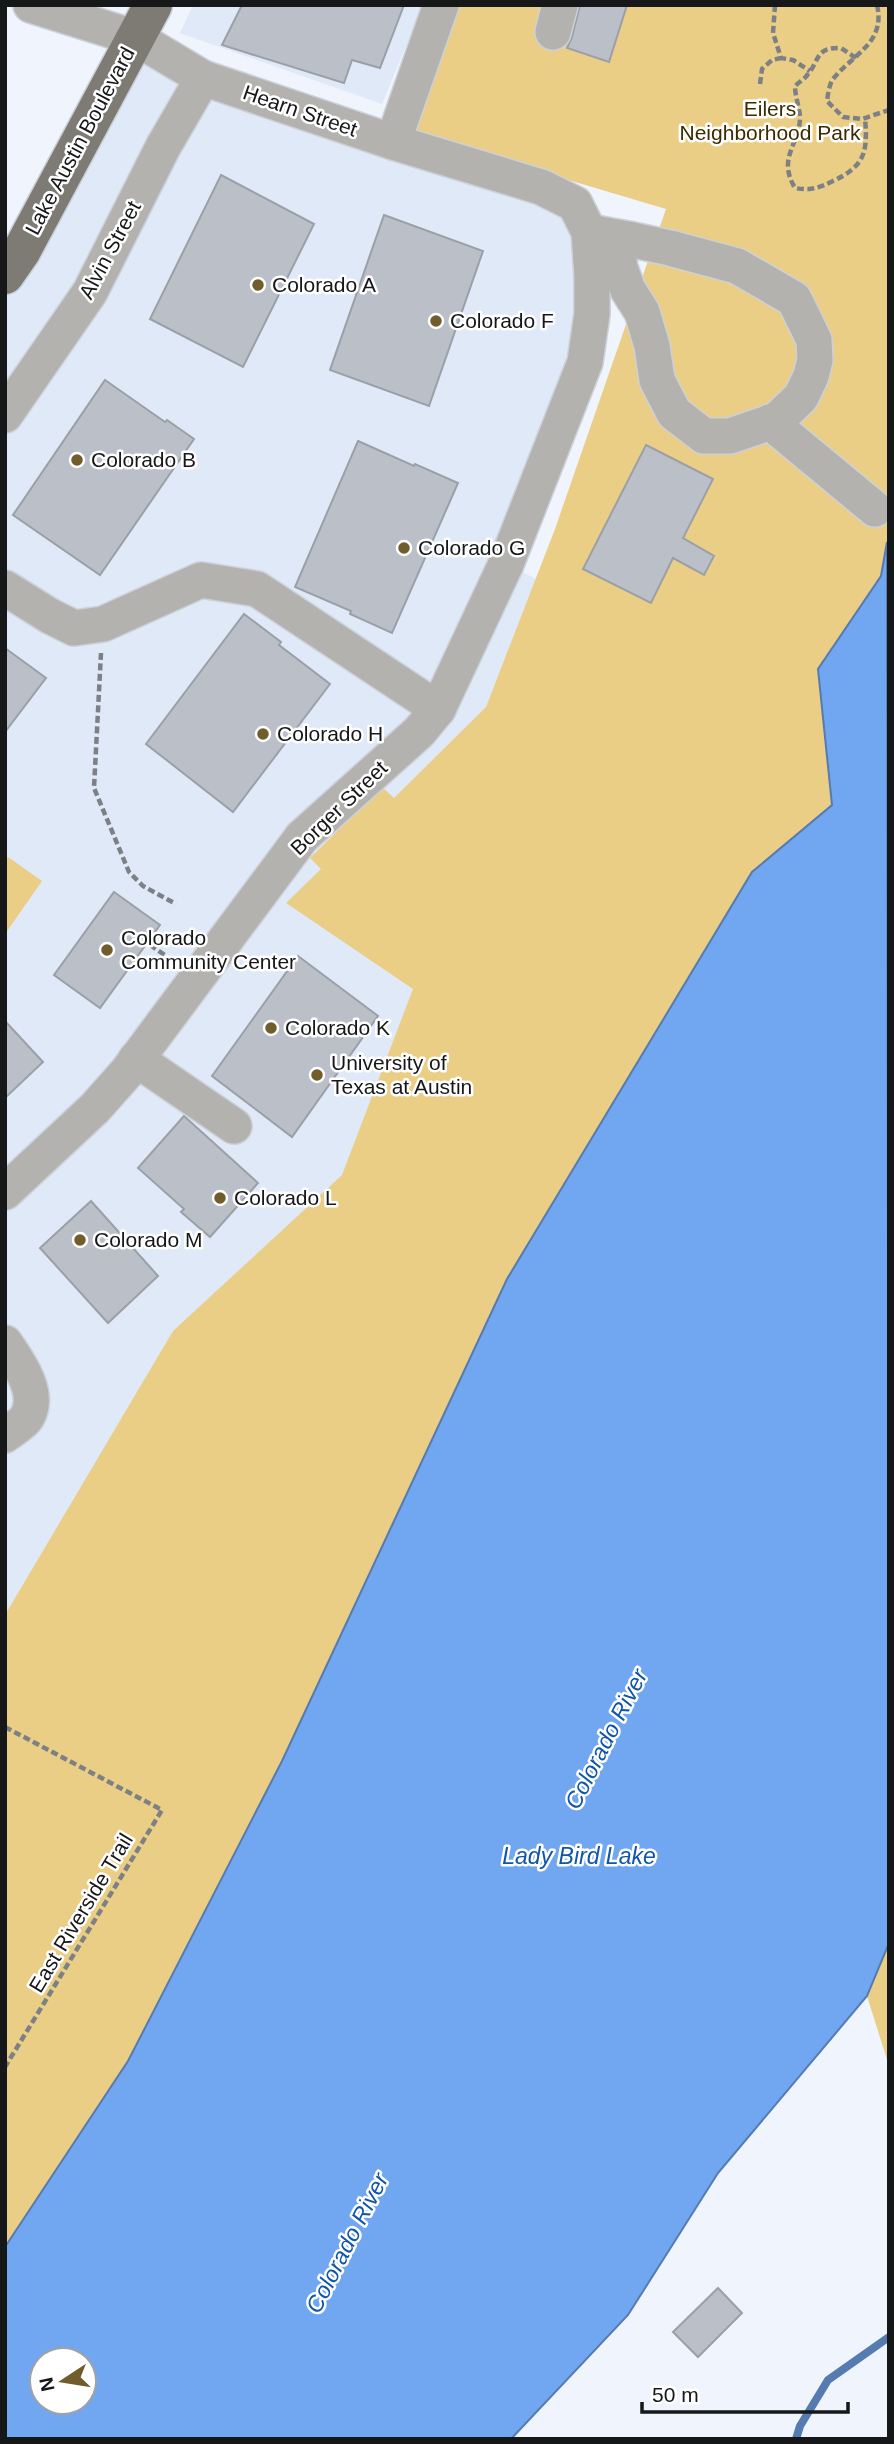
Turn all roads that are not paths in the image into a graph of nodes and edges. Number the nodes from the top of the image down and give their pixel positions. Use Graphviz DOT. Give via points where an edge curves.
graph roads {
  1 [pos="31,5"];
  2 [pos="441,5"];
  3 [pos="144,22"];
  4 [pos="203,78"];
  5 [pos="393,142"];
  6 [pos="593,224"];
  7 [pos="5,275"];
  8 [pos="5,415"];
  9 [pos="770,422"];
  10 [pos="875,509"];
  11 [pos="5,588"];
  12 [pos="438,709"];
  13 [pos="136,1059"];
  14 [pos="234,1126"];
  15 [pos="5,1192"];
  16 [pos="5,1343"];
  17 [pos="5,1435"];
  1 -- 3 [label="street, Hearn Street"];
  2 -- 5 [label="street"];
  3 -- 4 [label="street, Hearn Street"];
  3 -- 7 [label="main road, Lake Austin Boulevard"];
  4 -- 5 [label="street, Hearn Street"];
  4 -- 8 [label="street, Alvin Street" via="90,292"];
  5 -- 6 [label="street, Hearn Street" via="541,187"];
  6 -- 9 [label="street, Hearn Street" via="642,312 657,380 674,413 704,436 730,436"];
  6 -- 9 [label="street, Hearn Street" via="737,266 794,299 814,340 816,360 801,397"];
  6 -- 12 [label="street, Borger Street" via="592,314 585,362 506,564"];
  9 -- 10 [label="street"];
  11 -- 12 [label="street" via="74,628 103,624 201,580 257,589"];
  12 -- 13 [label="street, Borger Street" via="419,732 302,837"];
  13 -- 14 [label="street"];
  13 -- 15 [label="street, Borger Street" via="95,1108"];
  16 -- 17 [label="street" via="32,1395 27,1417"];
}
